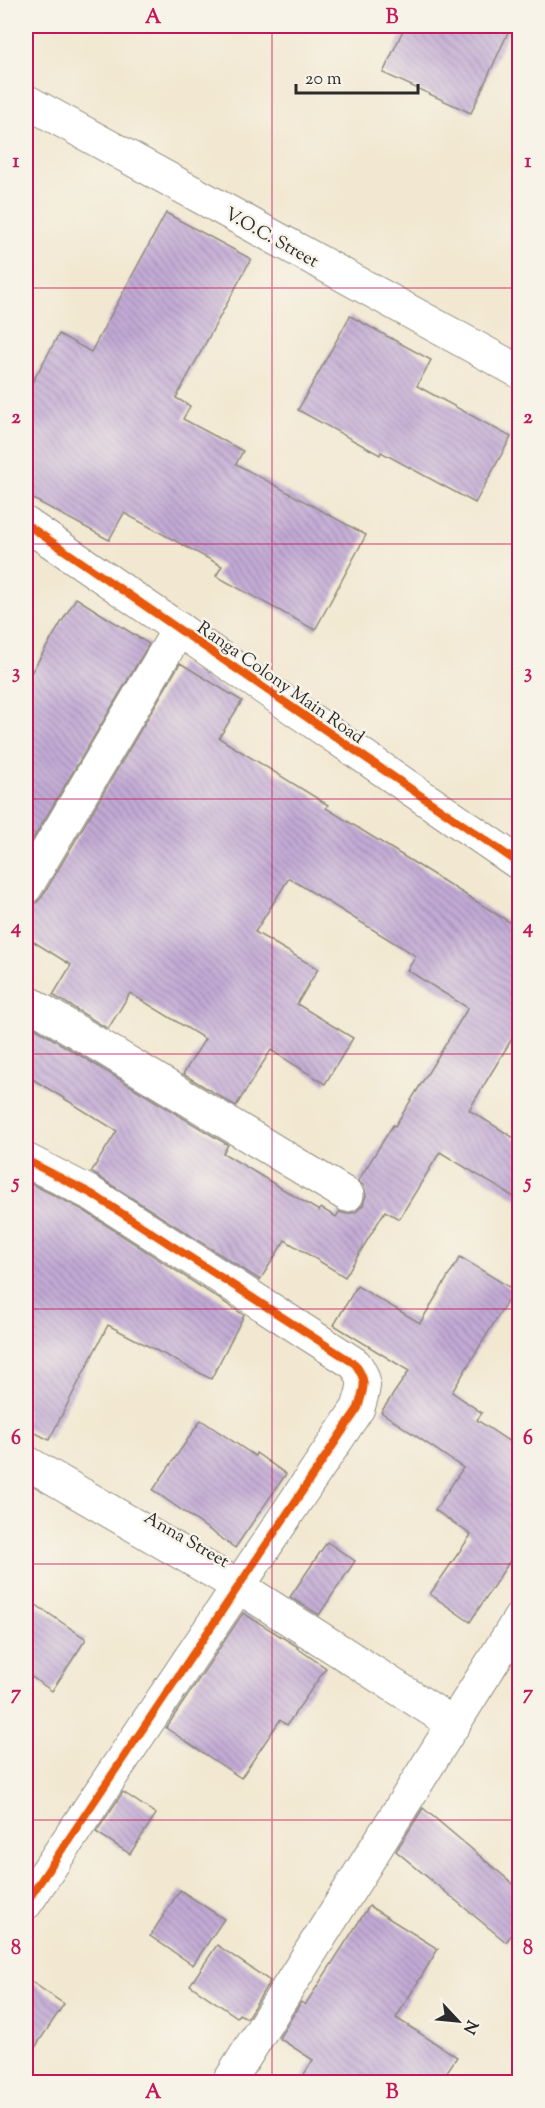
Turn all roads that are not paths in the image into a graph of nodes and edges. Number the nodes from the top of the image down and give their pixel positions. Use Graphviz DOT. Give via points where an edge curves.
graph roads {
  1 [pos="26,101"];
  2 [pos="519,372"];
  3 [pos="26,524"];
  4 [pos="178,629"];
  5 [pos="519,864"];
  6 [pos="26,887"];
  7 [pos="26,1001"];
  8 [pos="26,1160"];
  9 [pos="347,1195"];
  10 [pos="26,1462"];
  11 [pos="238,1586"];
  12 [pos="519,1618"];
  13 [pos="454,1724"];
  14 [pos="26,1903"];
  15 [pos="229,2082"];
  1 -- 2 [label="street, V.O.C. Street"];
  3 -- 4 [label="street, Ranga Colony Main Road"];
  4 -- 5 [label="street, Ranga Colony Main Road"];
  4 -- 6 [label="street"];
  7 -- 9 [label="street"];
  8 -- 11 [label="street" via="92,1194 355,1364 364,1376 358,1408"];
  10 -- 11 [label="street, Anna Street"];
  11 -- 13 [label="street, Anna Street"];
  11 -- 14 [label="street"];
  12 -- 13 [label="street"];
  13 -- 15 [label="street"];
}
